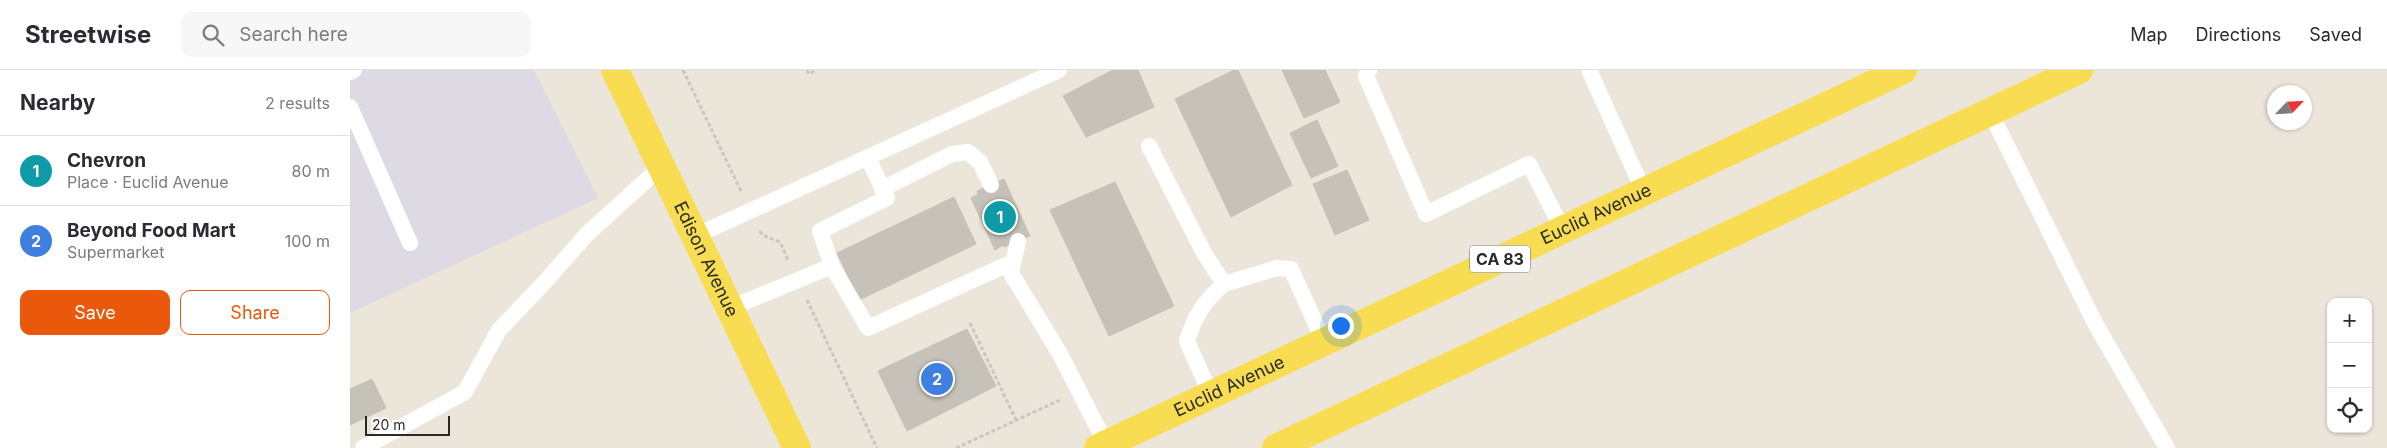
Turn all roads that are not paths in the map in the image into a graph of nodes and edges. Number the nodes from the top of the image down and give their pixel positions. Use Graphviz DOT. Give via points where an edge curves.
graph roads {
  1 [pos="354,70"];
  2 [pos="615,70"];
  3 [pos="1059,70"];
  4 [pos="1369,70"];
  5 [pos="1902,70"];
  6 [pos="2080,70"];
  7 [pos="350,72"];
  8 [pos="1590,72"];
  9 [pos="350,107"];
  10 [pos="1990,112"];
  11 [pos="1149,146"];
  12 [pos="868,158"];
  13 [pos="662,166"];
  14 [pos="991,185"];
  15 [pos="882,188"];
  16 [pos="1644,192"];
  17 [pos="1562,230"];
  18 [pos="696,236"];
  19 [pos="1018,241"];
  20 [pos="410,243"];
  21 [pos="832,266"];
  22 [pos="1011,273"];
  23 [pos="1224,284"];
  24 [pos="730,308"];
  25 [pos="1324,342"];
  26 [pos="1211,395"];
  27 [pos="1102,446"];
  28 [pos="363,448"];
  29 [pos="797,448"];
  30 [pos="1276,448"];
  31 [pos="2167,448"];
  1 -- 7 [label="lane"];
  2 -- 13 [label="main road, Edison Avenue"];
  3 -- 12 [label="lane"];
  4 -- 17 [label="lane" via="1366,76 1426,214 1530,164"];
  5 -- 16 [label="main road, Euclid Avenue / CA 83"];
  6 -- 10 [label="main road"];
  8 -- 16 [label="lane"];
  9 -- 20 [label="lane"];
  10 -- 30 [label="main road"];
  10 -- 31 [label="lane" via="2096,325"];
  11 -- 23 [label="lane" via="1204,253"];
  12 -- 15 [label="lane"];
  12 -- 18 [label="lane"];
  13 -- 18 [label="main road, Edison Avenue"];
  13 -- 28 [label="lane" via="587,234 499,330 466,392"];
  14 -- 15 [label="lane" via="980,162 968,152 952,154"];
  15 -- 21 [label="lane" via="887,198 820,231"];
  16 -- 17 [label="main road, Euclid Avenue / CA 83"];
  17 -- 25 [label="main road, Euclid Avenue / CA 83"];
  18 -- 24 [label="main road, Edison Avenue"];
  19 -- 22 [label="lane"];
  21 -- 22 [label="lane" via="868,328 1006,265"];
  21 -- 24 [label="lane"];
  22 -- 27 [label="lane" via="1060,354"];
  23 -- 25 [label="lane" via="1277,268 1291,269"];
  23 -- 26 [label="lane" via="1212,294 1194,319 1187,341"];
  24 -- 29 [label="main road, Edison Avenue"];
  25 -- 26 [label="main road, Euclid Avenue / CA 83"];
  26 -- 27 [label="main road, Euclid Avenue / CA 83"];
}
